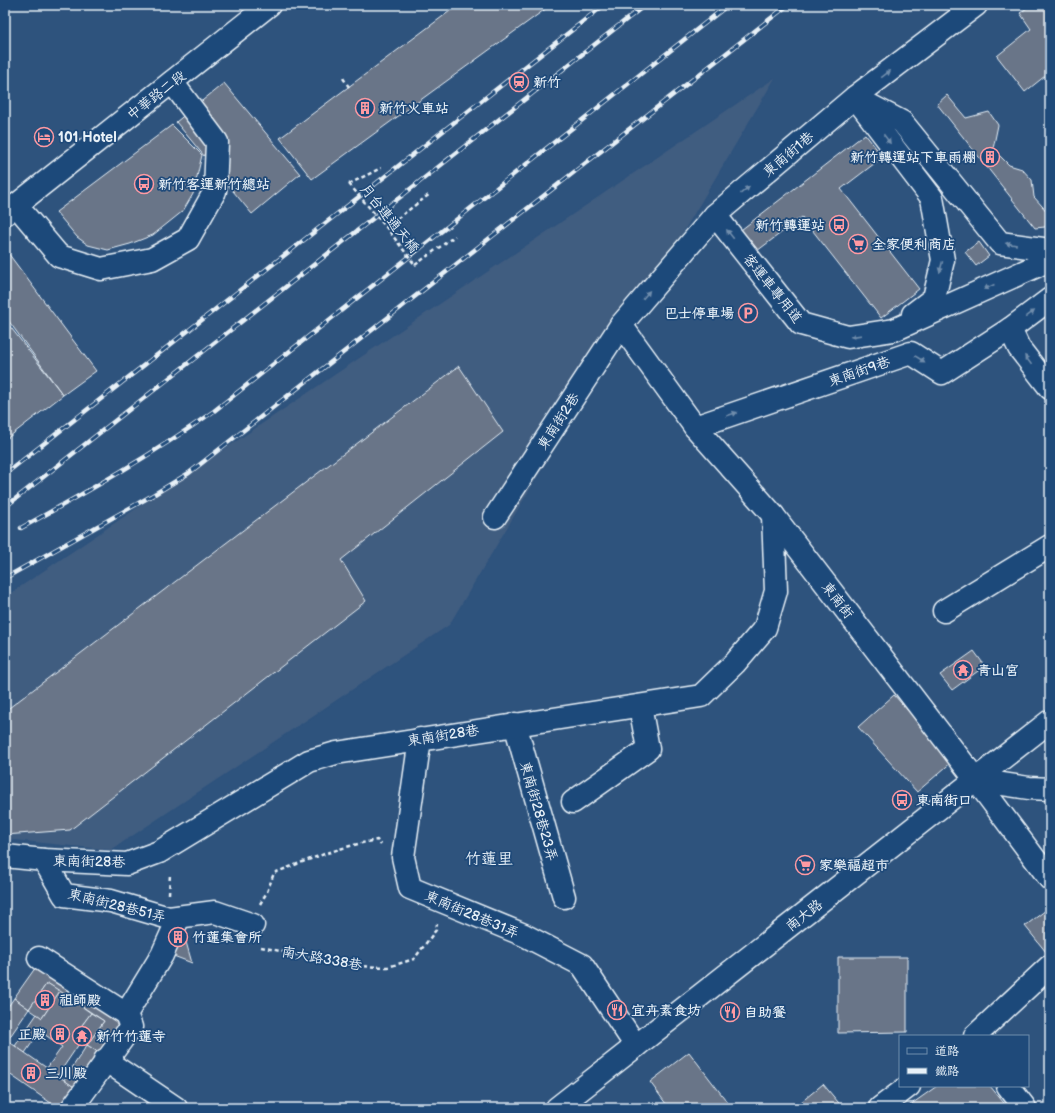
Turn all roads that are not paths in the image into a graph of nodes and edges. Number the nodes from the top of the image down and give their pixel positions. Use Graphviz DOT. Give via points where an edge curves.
graph roads {
  1 [pos="270,5"];
  2 [pos="976,5"];
  3 [pos="172,82"];
  4 [pos="855,97"];
  5 [pos="10,209"];
  6 [pos="715,215"];
  7 [pos="1050,250"];
  8 [pos="1050,260"];
  9 [pos="1050,299"];
  10 [pos="621,325"];
  11 [pos="1010,329"];
  12 [pos="894,330"];
  13 [pos="1050,388"];
  14 [pos="695,427"];
  15 [pos="773,515"];
  16 [pos="495,517"];
  17 [pos="1050,546"];
  18 [pos="944,611"];
  19 [pos="640,706"];
  20 [pos="1050,721"];
  21 [pos="515,724"];
  22 [pos="420,739"];
  23 [pos="976,780"];
  24 [pos="1050,789"];
  25 [pos="572,802"];
  26 [pos="5,856"];
  27 [pos="44,860"];
  28 [pos="1050,879"];
  29 [pos="564,898"];
  30 [pos="174,917"];
  31 [pos="250,924"];
  32 [pos="39,958"];
  33 [pos="1050,966"];
  34 [pos="126,1014"];
  35 [pos="976,1035"];
  36 [pos="636,1046"];
  37 [pos="105,1060"];
  38 [pos="908,1087"];
  39 [pos="1009,1087"];
  40 [pos="72,1108"];
  41 [pos="176,1108"];
  42 [pos="557,1108"];
  43 [pos="880,1108"];
  44 [pos="1024,1108"];
  1 -- 3 [label="street, 中華路二段"];
  4 -- 2 [label="street, 東南街1巷, one-way"];
  3 -- 5 [label="street, 中華路二段"];
  3 -- 5 [label="street" via="217,142 215,191 188,239 152,258 101,269 59,256"];
  6 -- 4 [label="street, 東南街1巷, one-way"];
  7 -- 4 [label="street, one-way" via="1000,243 902,122"];
  4 -- 12 [label="street, one-way" via="932,198 943,260 934,298"];
  10 -- 6 [label="street, 東南街1巷, one-way"];
  12 -- 6 [label="street, 客運車專用道, one-way" via="848,337 801,324"];
  8 -- 12 [label="street, 客運車專用道, one-way"];
  11 -- 9 [label="street, one-way"];
  10 -- 14 [label="street, 東南街"];
  10 -- 16 [label="street, 東南街2巷"];
  13 -- 11 [label="street, one-way" via="1019,348"];
  14 -- 11 [label="street, 東南街9巷, one-way" via="911,354 942,373"];
  14 -- 15 [label="street, 東南街"];
  15 -- 19 [label="street, 東南街28巷" via="776,591 765,628 735,663 700,696"];
  15 -- 23 [label="street, 東南街"];
  17 -- 18 [label="street"];
  19 -- 21 [label="street, 東南街28巷"];
  19 -- 25 [label="street" via="648,749"];
  20 -- 23 [label="street, 南大路"];
  21 -- 22 [label="street, 東南街28巷"];
  21 -- 29 [label="street, 東南街28巷23弄"];
  22 -- 27 [label="street, 東南街28巷" via="336,753 309,761 158,852 127,864"];
  22 -- 36 [label="street, 東南街28巷31弄" via="403,857 410,888 524,935 582,965"];
  23 -- 24 [label="street"];
  23 -- 28 [label="street, 東南街"];
  23 -- 36 [label="street, 南大路"];
  26 -- 27 [label="street, 東南街28巷"];
  27 -- 30 [label="street, 東南街28巷51弄" via="64,895 111,901"];
  30 -- 31 [label="street, 東南街28巷51弄" via="215,912"];
  30 -- 34 [label="street" via="162,955"];
  32 -- 34 [label="street"];
  33 -- 35 [label="street"];
  34 -- 37 [label="street" via="131,1027"];
  36 -- 42 [label="street, 南大路"];
  37 -- 40 [label="street"];
  37 -- 41 [label="street"];
  38 -- 43 [label="street"];
  39 -- 44 [label="street"];
}
